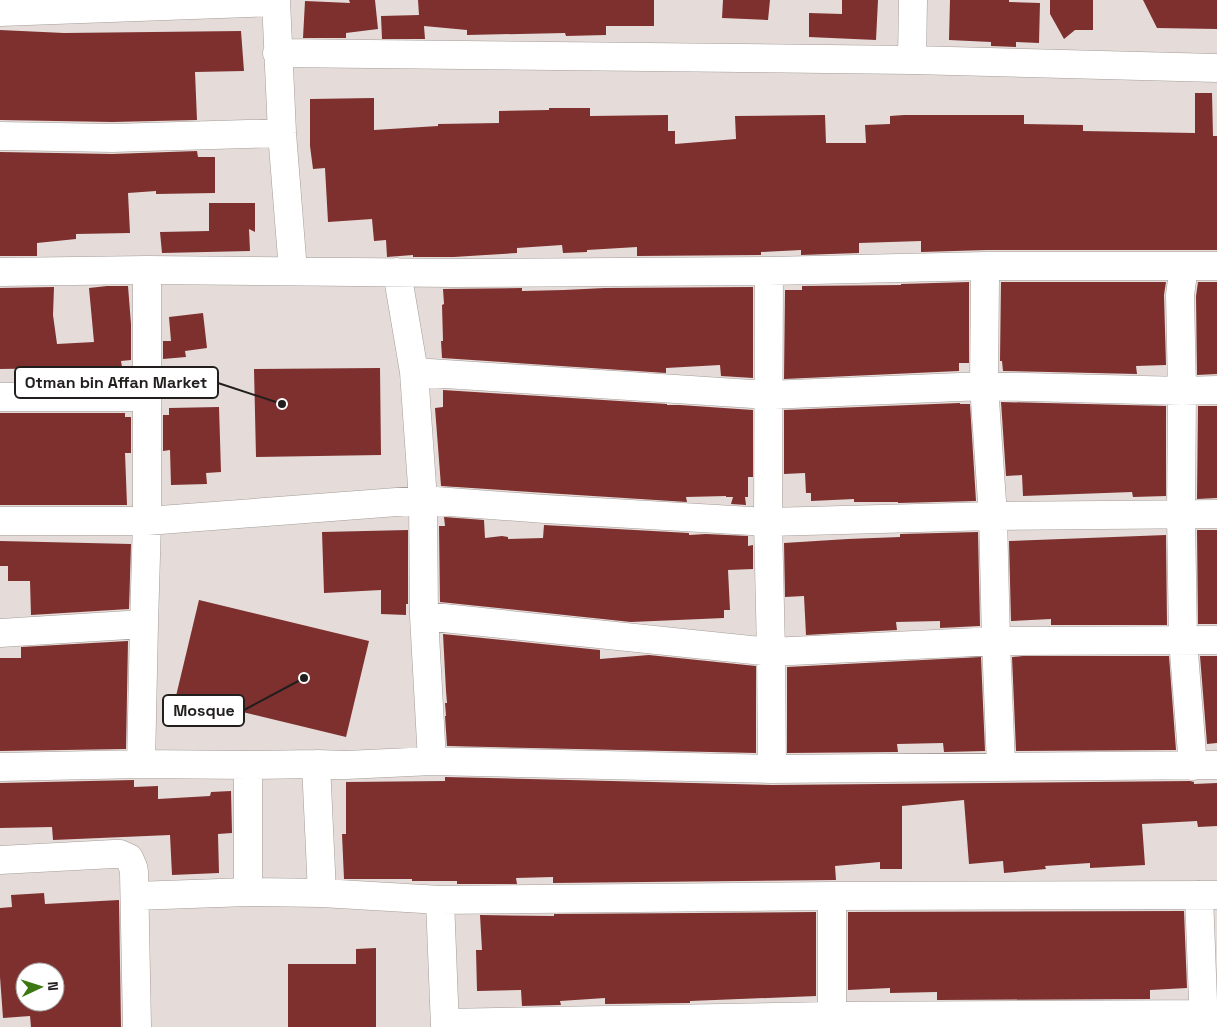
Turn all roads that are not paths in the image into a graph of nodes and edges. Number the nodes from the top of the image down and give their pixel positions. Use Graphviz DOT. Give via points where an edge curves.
graph roads {
  1 [pos="913,0"];
  2 [pos="276,1"];
  3 [pos="0,12"];
  4 [pos="277,53"];
  5 [pos="912,60"];
  6 [pos="1217,68"];
  7 [pos="282,133"];
  8 [pos="0,136"];
  9 [pos="987,266"];
  10 [pos="1184,266"];
  11 [pos="1217,266"];
  12 [pos="147,270"];
  13 [pos="293,271"];
  14 [pos="769,271"];
  15 [pos="0,272"];
  16 [pos="397,272"];
  17 [pos="414,372"];
  18 [pos="984,386"];
  19 [pos="1217,390"];
  20 [pos="1182,391"];
  21 [pos="768,395"];
  22 [pos="0,397"];
  23 [pos="147,397"];
  24 [pos="423,500"];
  25 [pos="1217,514"];
  26 [pos="1181,515"];
  27 [pos="993,516"];
  28 [pos="0,521"];
  29 [pos="147,521"];
  30 [pos="768,522"];
  31 [pos="424,616"];
  32 [pos="144,624"];
  33 [pos="0,634"];
  34 [pos="996,640"];
  35 [pos="1183,640"];
  36 [pos="1217,640"];
  37 [pos="771,652"];
  38 [pos="432,761"];
  39 [pos="141,764"];
  40 [pos="316,764"];
  41 [pos="248,765"];
  42 [pos="1205,765"];
  43 [pos="1001,766"];
  44 [pos="0,767"];
  45 [pos="772,769"];
  46 [pos="0,860"];
  47 [pos="248,892"];
  48 [pos="322,893"];
  49 [pos="1208,895"];
  50 [pos="136,896"];
  51 [pos="832,896"];
  52 [pos="440,900"];
  53 [pos="1208,1018"];
  54 [pos="832,1022"];
  55 [pos="445,1025"];
  56 [pos="138,1027"];
  1 -- 5 [label="street"];
  2 -- 3 [label="street"];
  2 -- 4 [label="street"];
  4 -- 5 [label="street"];
  4 -- 7 [label="street"];
  5 -- 6 [label="street"];
  7 -- 8 [label="street" via="112,138"];
  7 -- 13 [label="street"];
  9 -- 10 [label="street"];
  9 -- 14 [label="street"];
  9 -- 18 [label="street"];
  10 -- 11 [label="street"];
  10 -- 20 [label="street" via="1180,295"];
  12 -- 13 [label="street"];
  12 -- 15 [label="street"];
  12 -- 23 [label="street"];
  13 -- 16 [label="street"];
  14 -- 16 [label="street"];
  14 -- 21 [label="street"];
  16 -- 17 [label="street"];
  17 -- 21 [label="street"];
  17 -- 24 [label="street"];
  18 -- 20 [label="street"];
  18 -- 21 [label="street"];
  18 -- 27 [label="street"];
  19 -- 20 [label="street"];
  20 -- 26 [label="street"];
  21 -- 30 [label="street"];
  22 -- 23 [label="street"];
  23 -- 29 [label="street"];
  24 -- 29 [label="street"];
  24 -- 30 [label="street"];
  24 -- 31 [label="street"];
  25 -- 26 [label="street"];
  26 -- 27 [label="street"];
  26 -- 35 [label="street"];
  27 -- 30 [label="street"];
  27 -- 34 [label="street"];
  28 -- 29 [label="street"];
  29 -- 32 [label="street"];
  30 -- 37 [label="street"];
  31 -- 37 [label="street"];
  31 -- 38 [label="street"];
  32 -- 33 [label="street"];
  32 -- 39 [label="street"];
  34 -- 35 [label="street"];
  34 -- 37 [label="street"];
  34 -- 43 [label="street"];
  35 -- 36 [label="street"];
  35 -- 42 [label="street"];
  37 -- 45 [label="street"];
  38 -- 40 [label="street"];
  38 -- 45 [label="street"];
  39 -- 41 [label="street"];
  39 -- 44 [label="street"];
  40 -- 41 [label="street"];
  40 -- 48 [label="street"];
  41 -- 47 [label="street"];
  42 -- 43 [label="street"];
  43 -- 45 [label="street"];
  46 -- 50 [label="street" via="120,854 128,858 134,867"];
  47 -- 48 [label="street"];
  47 -- 50 [label="street"];
  48 -- 52 [label="street"];
  49 -- 51 [label="street"];
  49 -- 53 [label="street"];
  50 -- 56 [label="street"];
  51 -- 52 [label="street"];
  51 -- 54 [label="street"];
  52 -- 55 [label="street"];
  53 -- 54 [label="street"];
  54 -- 55 [label="street"];
}
